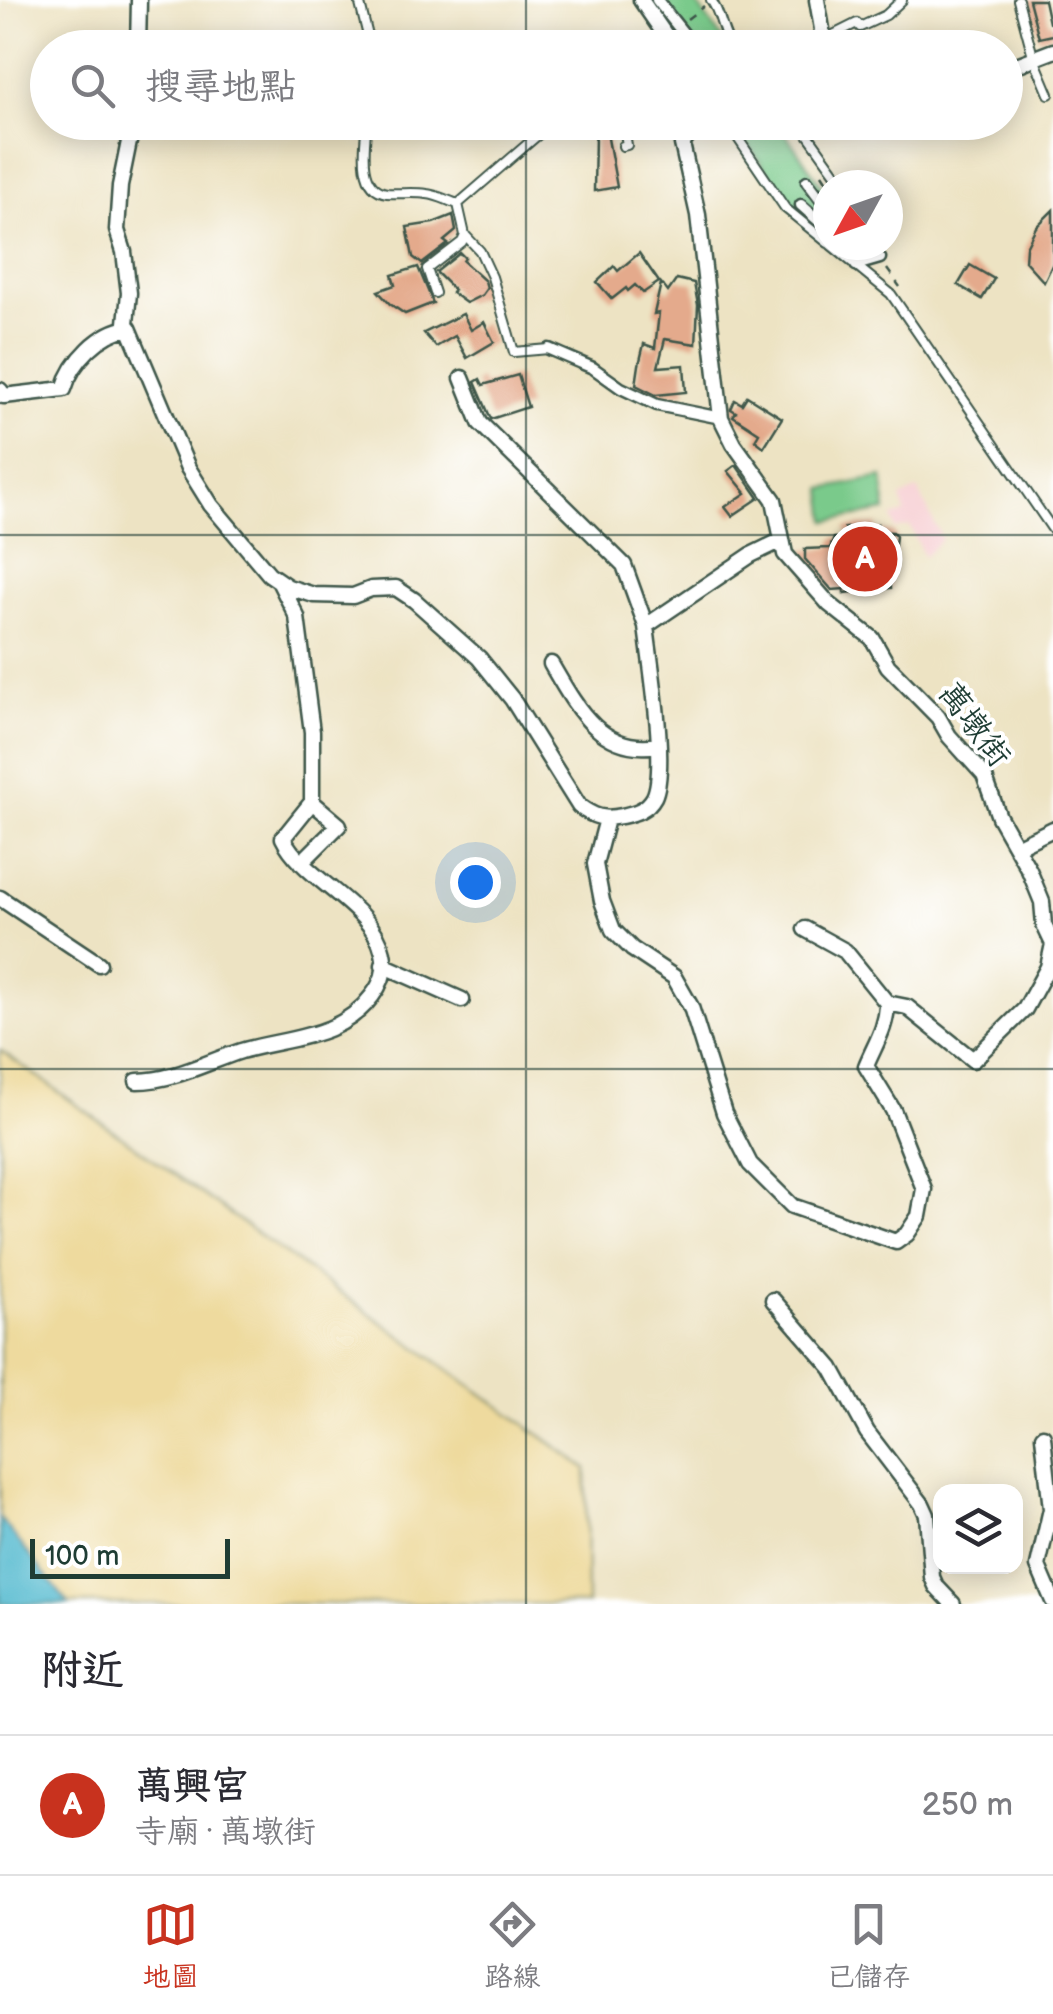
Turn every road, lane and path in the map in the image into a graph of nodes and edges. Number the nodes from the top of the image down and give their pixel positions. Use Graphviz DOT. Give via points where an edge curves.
graph roads {
  1 [pos="139,0"];
  2 [pos="358,0"];
  3 [pos="641,0"];
  4 [pos="657,0"];
  5 [pos="817,0"];
  6 [pos="902,0"];
  7 [pos="1018,0"];
  8 [pos="708,3"];
  9 [pos="678,26"];
  10 [pos="138,30"];
  11 [pos="366,30"];
  12 [pos="662,30"];
  13 [pos="681,30"];
  14 [pos="721,30"];
  15 [pos="822,30"];
  16 [pos="839,30"];
  17 [pos="1053,51"];
  18 [pos="1033,56"];
  19 [pos="1023,61"];
  20 [pos="1049,94"];
  21 [pos="129,140"];
  22 [pos="365,140"];
  23 [pos="533,140"];
  24 [pos="627,140"];
  25 [pos="681,140"];
  26 [pos="685,140"];
  27 [pos="739,140"];
  28 [pos="812,140"];
  29 [pos="682,144"];
  30 [pos="623,146"];
  31 [pos="833,170"];
  32 [pos="807,181"];
  33 [pos="813,189"];
  34 [pos="458,204"];
  35 [pos="801,205"];
  36 [pos="813,216"];
  37 [pos="813,231"];
  38 [pos="465,235"];
  39 [pos="850,260"];
  40 [pos="873,260"];
  41 [pos="856,265"];
  42 [pos="434,294"];
  43 [pos="126,323"];
  44 [pos="549,349"];
  45 [pos="462,378"];
  46 [pos="0,390"];
  47 [pos="721,418"];
  48 [pos="1053,530"];
  49 [pos="782,540"];
  50 [pos="278,580"];
  51 [pos="646,626"];
  52 [pos="551,664"];
  53 [pos="658,745"];
  54 [pos="312,802"];
  55 [pos="607,819"];
  56 [pos="1053,828"];
  57 [pos="1016,848"];
  58 [pos="301,864"];
  59 [pos="0,898"];
  60 [pos="805,929"];
  61 [pos="99,964"];
  62 [pos="383,966"];
  63 [pos="462,1000"];
  64 [pos="886,1002"];
  65 [pos="137,1081"];
  66 [pos="773,1300"];
  67 [pos="1043,1436"];
  68 [pos="1053,1602"];
  69 [pos="953,1604"];
  1 -- 10 [label="street"];
  2 -- 11 [label="lane"];
  3 -- 12 [label="street"];
  4 -- 9 [label="street"];
  5 -- 15 [label="street"];
  6 -- 16 [label="lane" via="886,15"];
  7 -- 18 [label="lane"];
  8 -- 9 [label="path"];
  8 -- 14 [label="lane" via="719,12"];
  9 -- 13 [label="street"];
  17 -- 18 [label="street"];
  18 -- 19 [label="street"];
  18 -- 20 [label="lane"];
  21 -- 43 [label="street" via="117,230 129,293"];
  22 -- 34 [label="lane" via="364,157 376,189 432,194"];
  23 -- 34 [label="lane"];
  24 -- 30 [label="lane"];
  25 -- 29 [label="lane"];
  26 -- 29 [label="street"];
  27 -- 37 [label="lane" via="785,208"];
  28 -- 31 [label="lane"];
  29 -- 47 [label="street, 萬墩街" via="698,215"];
  32 -- 33 [label="street"];
  34 -- 38 [label="lane"];
  35 -- 36 [label="street"];
  38 -- 42 [label="lane" via="427,269"];
  38 -- 44 [label="lane" via="492,278 514,352"];
  39 -- 41 [label="lane"];
  40 -- 41 [label="street"];
  41 -- 48 [label="lane" via="891,294"];
  44 -- 47 [label="street" via="657,405"];
  45 -- 51 [label="street" via="480,423 624,565"];
  46 -- 50 [label="street" via="4,396 64,388 96,341 129,328 188,468 241,543"];
  47 -- 49 [label="street, 萬墩街" via="774,500"];
  49 -- 51 [label="street"];
  49 -- 57 [label="street, 萬墩街" via="785,554 829,604 872,638 888,666 984,775"];
  50 -- 54 [label="street" via="297,617 312,732"];
  50 -- 55 [label="street" via="314,596 396,588 414,600 479,658 579,806"];
  51 -- 53 [label="street"];
  52 -- 53 [label="street" via="586,722 620,743"];
  53 -- 55 [label="street" via="654,796 642,811"];
  54 -- 58 [label="street" via="283,838"];
  54 -- 58 [label="street" via="339,825"];
  55 -- 64 [label="street" via="596,864 613,930 674,977 750,1164 792,1206 896,1242 919,1216 924,1189 893,1110 866,1066 882,1034"];
  56 -- 57 [label="street"];
  57 -- 64 [label="street, 萬墩街" via="1053,944 1025,1009 973,1060 907,1007"];
  58 -- 62 [label="street" via="366,923 383,951"];
  59 -- 61 [label="street"];
  60 -- 64 [label="street" via="845,951"];
  62 -- 63 [label="street"];
  62 -- 65 [label="street" via="383,981 367,1002 328,1032"];
  66 -- 69 [label="street" via="832,1368 867,1432 922,1504 932,1577"];
  67 -- 68 [label="street" via="1052,1509 1038,1566"];
}
